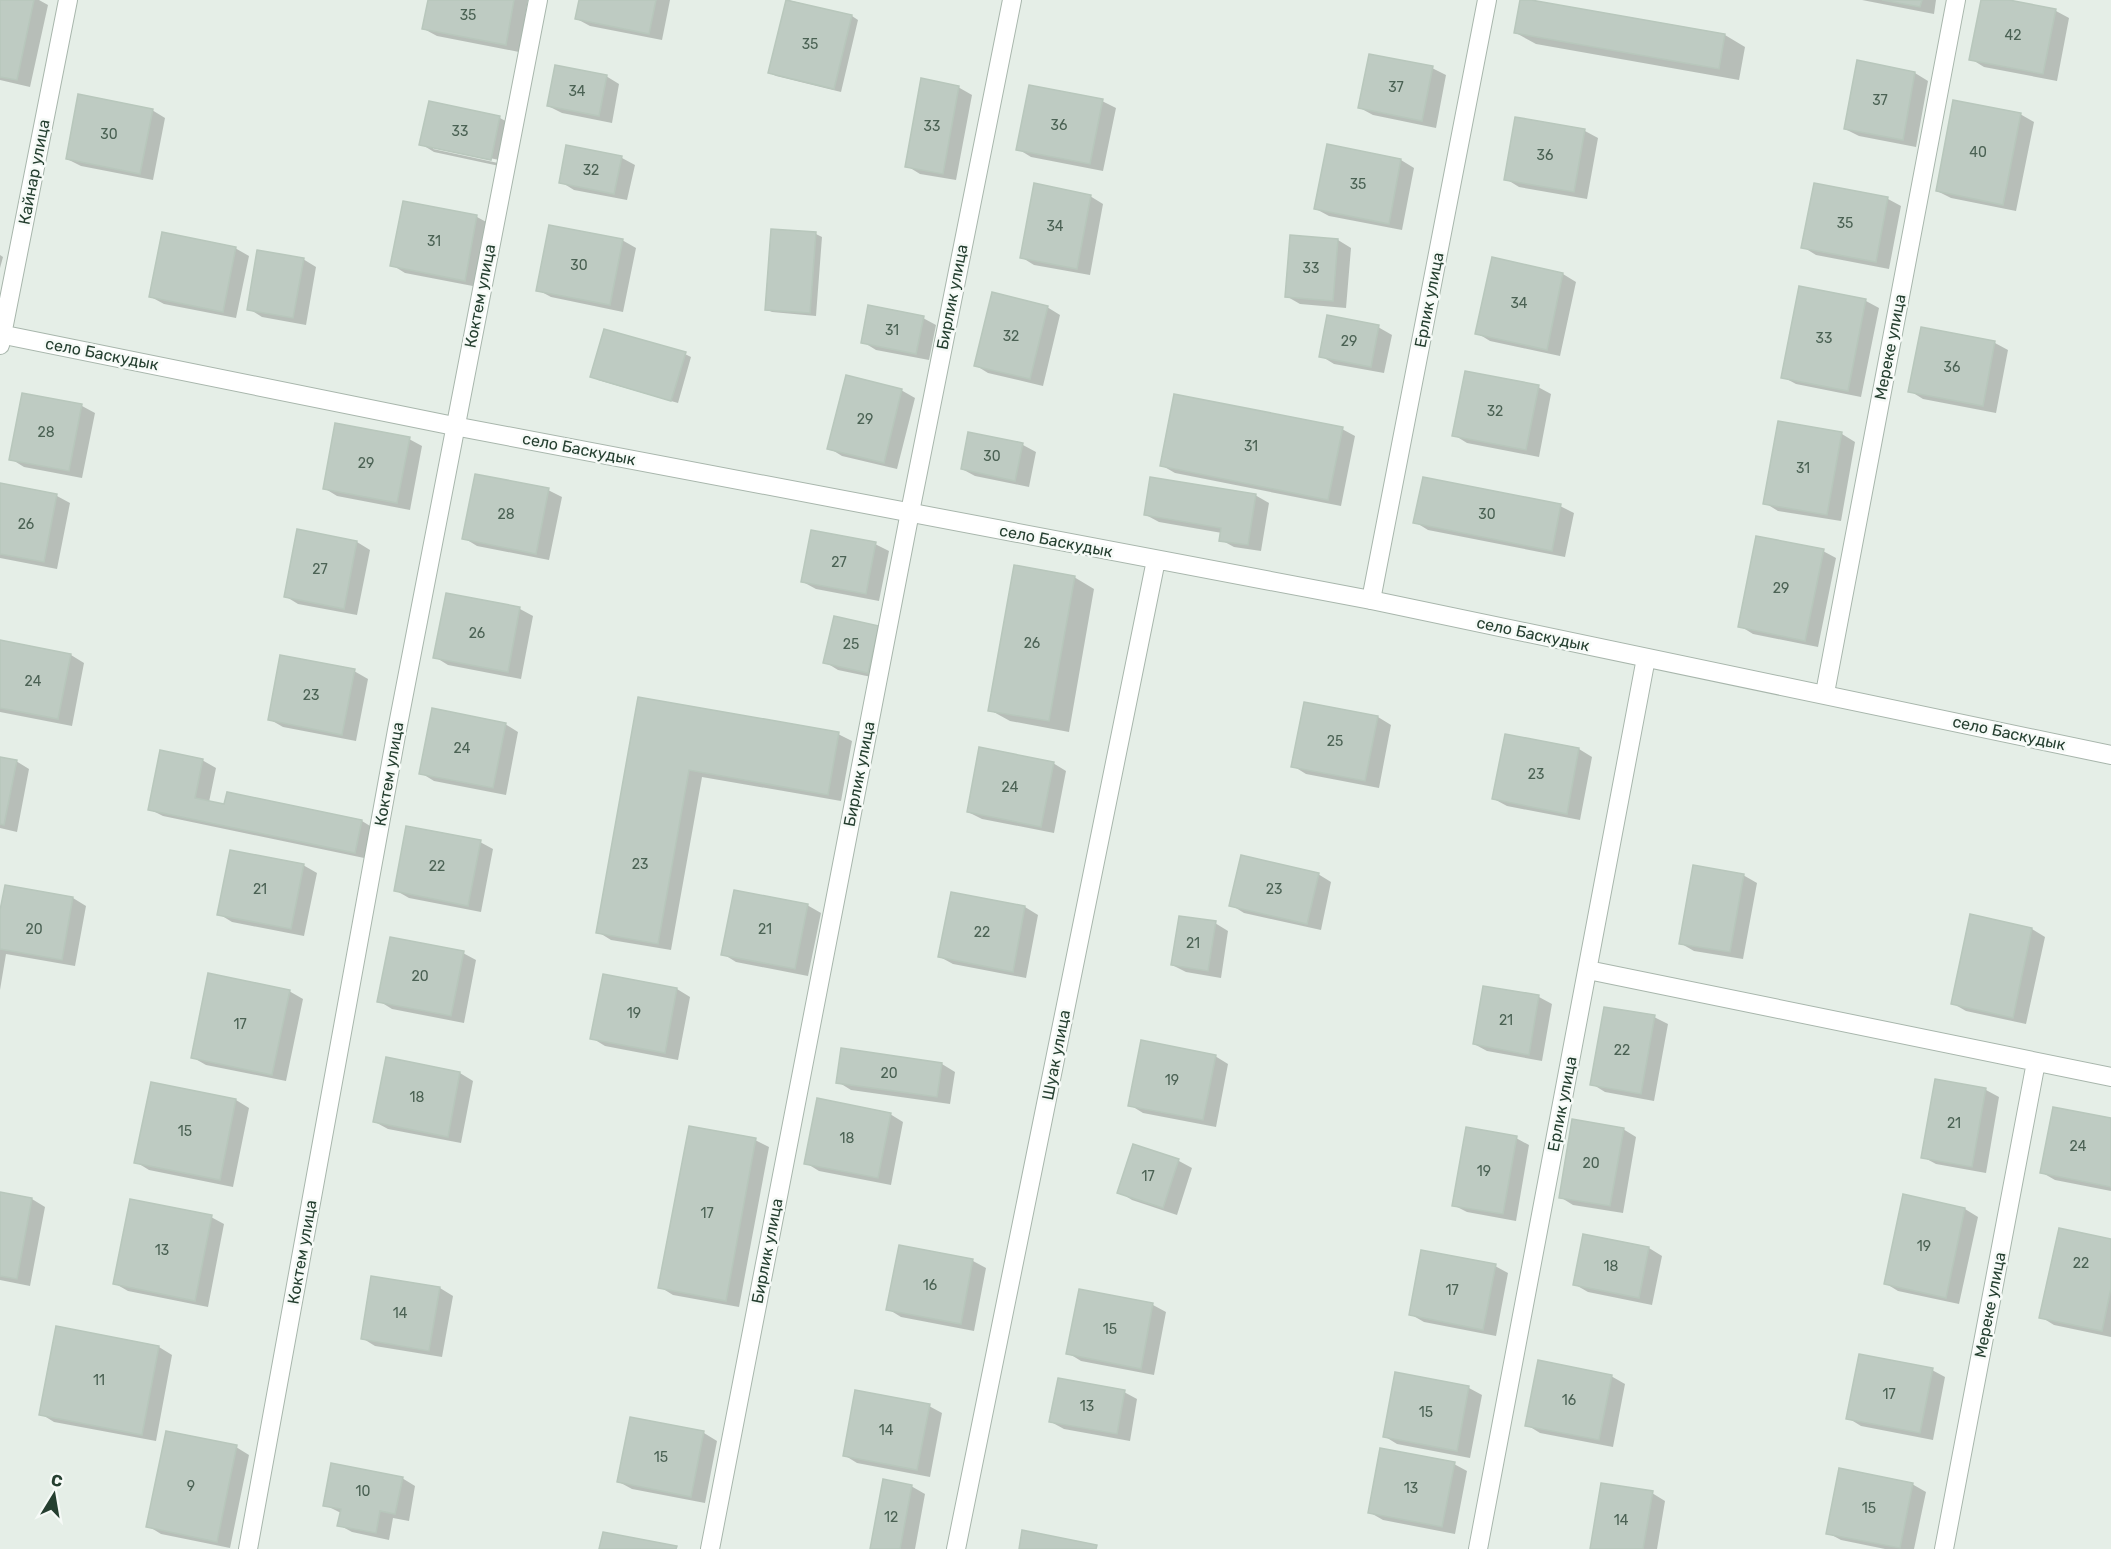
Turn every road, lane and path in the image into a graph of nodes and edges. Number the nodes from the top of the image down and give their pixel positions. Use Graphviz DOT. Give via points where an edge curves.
graph roads {
  1 [pos="68,0"];
  2 [pos="538,0"];
  3 [pos="1012,0"];
  4 [pos="1487,0"];
  5 [pos="1956,0"];
  6 [pos="1,337"];
  7 [pos="454,426"];
  8 [pos="910,512"];
  9 [pos="1156,560"];
  10 [pos="1371,600"];
  11 [pos="1646,658"];
  12 [pos="1825,693"];
  13 [pos="2111,755"];
  14 [pos="1588,970"];
  15 [pos="2036,1062"];
  16 [pos="2111,1077"];
  17 [pos="248,1549"];
  18 [pos="710,1549"];
  19 [pos="956,1549"];
  20 [pos="1478,1549"];
  21 [pos="1944,1549"];
  1 -- 6 [label="street, Кайнар улица"];
  2 -- 7 [label="street, Коктем улица"];
  3 -- 8 [label="street, Бирлик улица"];
  4 -- 10 [label="street, Ерлик улица"];
  5 -- 12 [label="street, Мереке улица"];
  6 -- 7 [label="street, село Баскудык"];
  7 -- 8 [label="street, село Баскудык"];
  7 -- 17 [label="street, Коктем улица"];
  8 -- 9 [label="street, село Баскудык"];
  8 -- 18 [label="street, Бирлик улица"];
  9 -- 10 [label="street, село Баскудык"];
  9 -- 19 [label="street, Шуак улица"];
  10 -- 11 [label="street, село Баскудык"];
  11 -- 12 [label="street, село Баскудык"];
  11 -- 14 [label="street, Ерлик улица"];
  12 -- 13 [label="street, село Баскудык"];
  14 -- 15 [label="street"];
  14 -- 20 [label="street, Ерлик улица"];
  15 -- 16 [label="street"];
  15 -- 21 [label="street, Мереке улица"];
}
